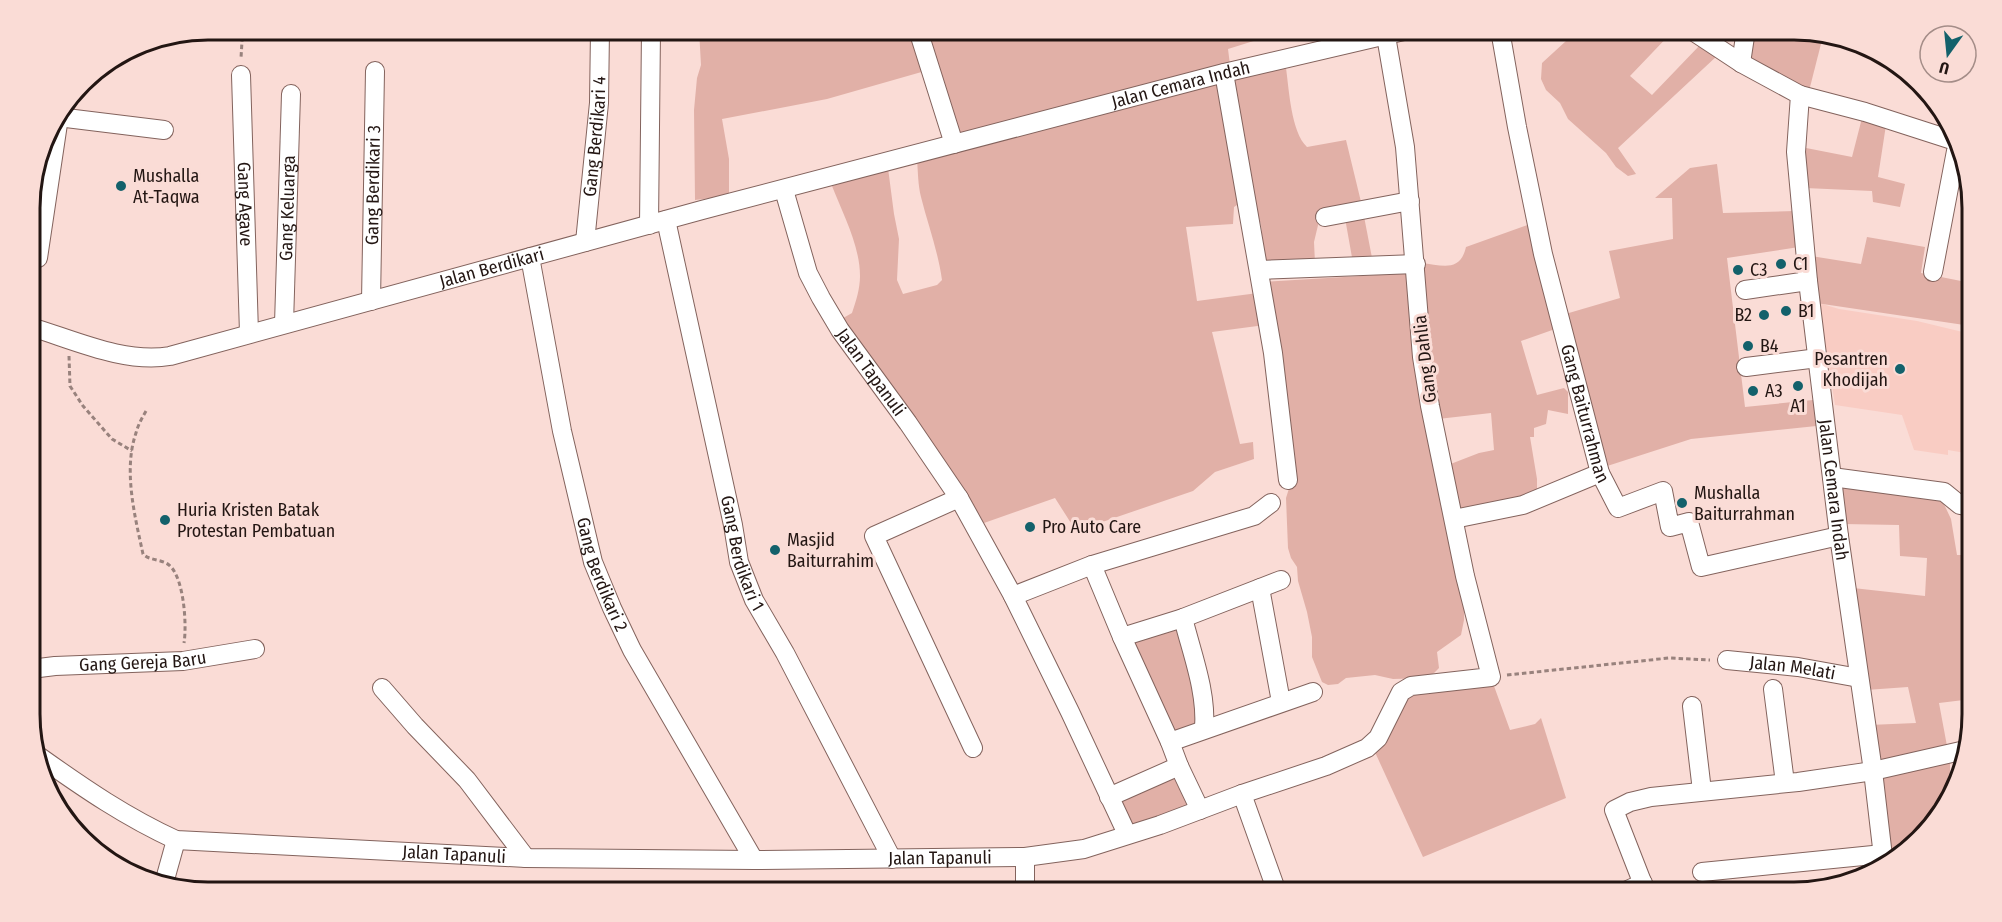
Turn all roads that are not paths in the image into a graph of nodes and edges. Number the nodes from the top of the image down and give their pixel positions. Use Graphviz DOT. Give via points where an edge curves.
graph roads {
  1 [pos="1367,40"];
  2 [pos="1387,40"];
  3 [pos="1502,40"];
  4 [pos="1706,40"];
  5 [pos="1744,40"];
  6 [pos="600,41"];
  7 [pos="651,41"];
  8 [pos="921,41"];
  9 [pos="1741,63"];
  10 [pos="375,70"];
  11 [pos="1224,73"];
  12 [pos="241,75"];
  13 [pos="291,94"];
  14 [pos="1800,95"];
  15 [pos="67,118"];
  16 [pos="164,130"];
  17 [pos="1946,138"];
  18 [pos="55,141"];
  19 [pos="954,144"];
  20 [pos="1954,160"];
  21 [pos="784,190"];
  22 [pos="1410,201"];
  23 [pos="1324,217"];
  24 [pos="657,222"];
  25 [pos="41,237"];
  26 [pos="585,242"];
  27 [pos="530,257"];
  28 [pos="1416,264"];
  29 [pos="1259,270"];
  30 [pos="1933,272"];
  31 [pos="1808,281"];
  32 [pos="1744,290"];
  33 [pos="371,301"];
  34 [pos="284,324"];
  35 [pos="41,330"];
  36 [pos="249,333"];
  37 [pos="1818,358"];
  38 [pos="1746,367"];
  39 [pos="1600,473"];
  40 [pos="1832,477"];
  41 [pos="1288,480"];
  42 [pos="959,498"];
  43 [pos="1271,503"];
  44 [pos="1961,505"];
  45 [pos="1454,519"];
  46 [pos="1839,536"];
  47 [pos="1092,566"];
  48 [pos="1281,580"];
  49 [pos="1260,588"];
  50 [pos="1012,596"];
  51 [pos="1183,618"];
  52 [pos="1122,638"];
  53 [pos="255,649"];
  54 [pos="1727,660"];
  55 [pos="40,668"];
  56 [pos="1859,678"];
  57 [pos="382,688"];
  58 [pos="1773,689"];
  59 [pos="1313,692"];
  60 [pos="1281,702"];
  61 [pos="1692,706"];
  62 [pos="1204,729"];
  63 [pos="1170,742"];
  64 [pos="973,748"];
  65 [pos="1957,752"];
  66 [pos="48,762"];
  67 [pos="1179,766"];
  68 [pos="1873,771"];
  69 [pos="1785,783"];
  70 [pos="1701,791"];
  71 [pos="1242,794"];
  72 [pos="1109,797"];
  73 [pos="1200,810"];
  74 [pos="1127,834"];
  75 [pos="176,840"];
  76 [pos="1883,855"];
  77 [pos="1025,857"];
  78 [pos="526,858"];
  79 [pos="892,859"];
  80 [pos="754,860"];
  81 [pos="1876,860"];
  82 [pos="1702,872"];
  83 [pos="166,876"];
  84 [pos="1024,881"];
  85 [pos="1273,881"];
  86 [pos="1642,881"];
  1 -- 11 [label="street, Jalan Cemara Indah"];
  2 -- 22 [label="street, Gang Dahlia"];
  3 -- 39 [label="street, Gang Baiturrahman" via="1543,254"];
  4 -- 9 [label="street"];
  5 -- 9 [label="street"];
  6 -- 26 [label="street, Gang Berdikari 4" via="599,103"];
  7 -- 24 [label="street, Gang Berdikari 1"];
  8 -- 19 [label="street"];
  9 -- 14 [label="street"];
  10 -- 33 [label="street, Gang Berdikari 3"];
  11 -- 19 [label="street, Jalan Cemara Indah"];
  11 -- 29 [label="street"];
  12 -- 36 [label="street, Gang Agave"];
  13 -- 34 [label="street, Gang Keluarga"];
  14 -- 17 [label="street"];
  14 -- 31 [label="street, Jalan Cemara Indah" via="1796,152"];
  15 -- 16 [label="street"];
  18 -- 25 [label="street"];
  19 -- 21 [label="street, Jalan Berdikari"];
  20 -- 30 [label="street"];
  21 -- 24 [label="street, Jalan Berdikari"];
  21 -- 42 [label="street, Jalan Tapanuli" via="808,273 821,298"];
  22 -- 23 [label="street"];
  22 -- 28 [label="street, Gang Dahlia"];
  24 -- 26 [label="street, Jalan Berdikari"];
  24 -- 79 [label="street, Gang Berdikari 1" via="731,514 739,562 754,600"];
  26 -- 27 [label="street, Jalan Berdikari"];
  27 -- 33 [label="street, Jalan Berdikari"];
  27 -- 80 [label="street, Gang Berdikari 2" via="562,431 594,562 632,650"];
  28 -- 29 [label="street"];
  28 -- 45 [label="street, Gang Dahlia" via="1422,357"];
  29 -- 41 [label="street" via="1274,354"];
  31 -- 32 [label="street"];
  31 -- 37 [label="street, Jalan Cemara Indah"];
  33 -- 34 [label="street, Jalan Berdikari"];
  34 -- 36 [label="street, Jalan Berdikari"];
  35 -- 36 [label="street, Jalan Berdikari" via="129,357 156,359"];
  37 -- 38 [label="street"];
  37 -- 40 [label="street, Jalan Cemara Indah"];
  39 -- 45 [label="street" via="1522,505"];
  39 -- 46 [label="street, Gang Baiturrahman" via="1618,508 1663,491 1670,527 1689,522 1701,567"];
  40 -- 44 [label="street" via="1944,492"];
  40 -- 46 [label="street, Jalan Cemara Indah"];
  42 -- 50 [label="street, Jalan Tapanuli"];
  42 -- 64 [label="street" via="874,536"];
  43 -- 47 [label="street" via="1251,517"];
  45 -- 71 [label="street, Gang Dahlia" via="1491,677 1407,687 1397,698 1378,738 1367,748"];
  46 -- 56 [label="street, Jalan Cemara Indah"];
  47 -- 50 [label="street"];
  47 -- 52 [label="street"];
  48 -- 49 [label="street"];
  49 -- 51 [label="street"];
  49 -- 60 [label="street"];
  50 -- 72 [label="street, Jalan Tapanuli"];
  51 -- 52 [label="street"];
  51 -- 62 [label="street" via="1201,692"];
  52 -- 63 [label="street"];
  53 -- 55 [label="street, Gang Gereja Baru" via="183,661"];
  54 -- 56 [label="street, Jalan Melati"];
  56 -- 68 [label="street, Jalan Cemara Indah"];
  57 -- 78 [label="street" via="467,780"];
  58 -- 69 [label="street"];
  59 -- 60 [label="street"];
  60 -- 62 [label="street"];
  61 -- 70 [label="street"];
  62 -- 63 [label="street"];
  63 -- 67 [label="street"];
  65 -- 68 [label="street"];
  66 -- 75 [label="street, Jalan Tapanuli" via="108,804"];
  67 -- 72 [label="street"];
  67 -- 73 [label="street"];
  68 -- 69 [label="street"];
  68 -- 76 [label="street, Jalan Cemara Indah"];
  69 -- 70 [label="street"];
  70 -- 86 [label="street" via="1629,802 1614,810"];
  71 -- 73 [label="street"];
  71 -- 85 [label="street"];
  72 -- 74 [label="street, Jalan Tapanuli"];
  73 -- 74 [label="street"];
  74 -- 77 [label="street, Jalan Tapanuli" via="1084,849"];
  75 -- 78 [label="street, Jalan Tapanuli"];
  75 -- 83 [label="street"];
  77 -- 79 [label="street, Jalan Tapanuli"];
  77 -- 84 [label="street"];
  78 -- 80 [label="street, Jalan Tapanuli"];
  79 -- 80 [label="street, Jalan Tapanuli"];
  81 -- 82 [label="street"];
}
